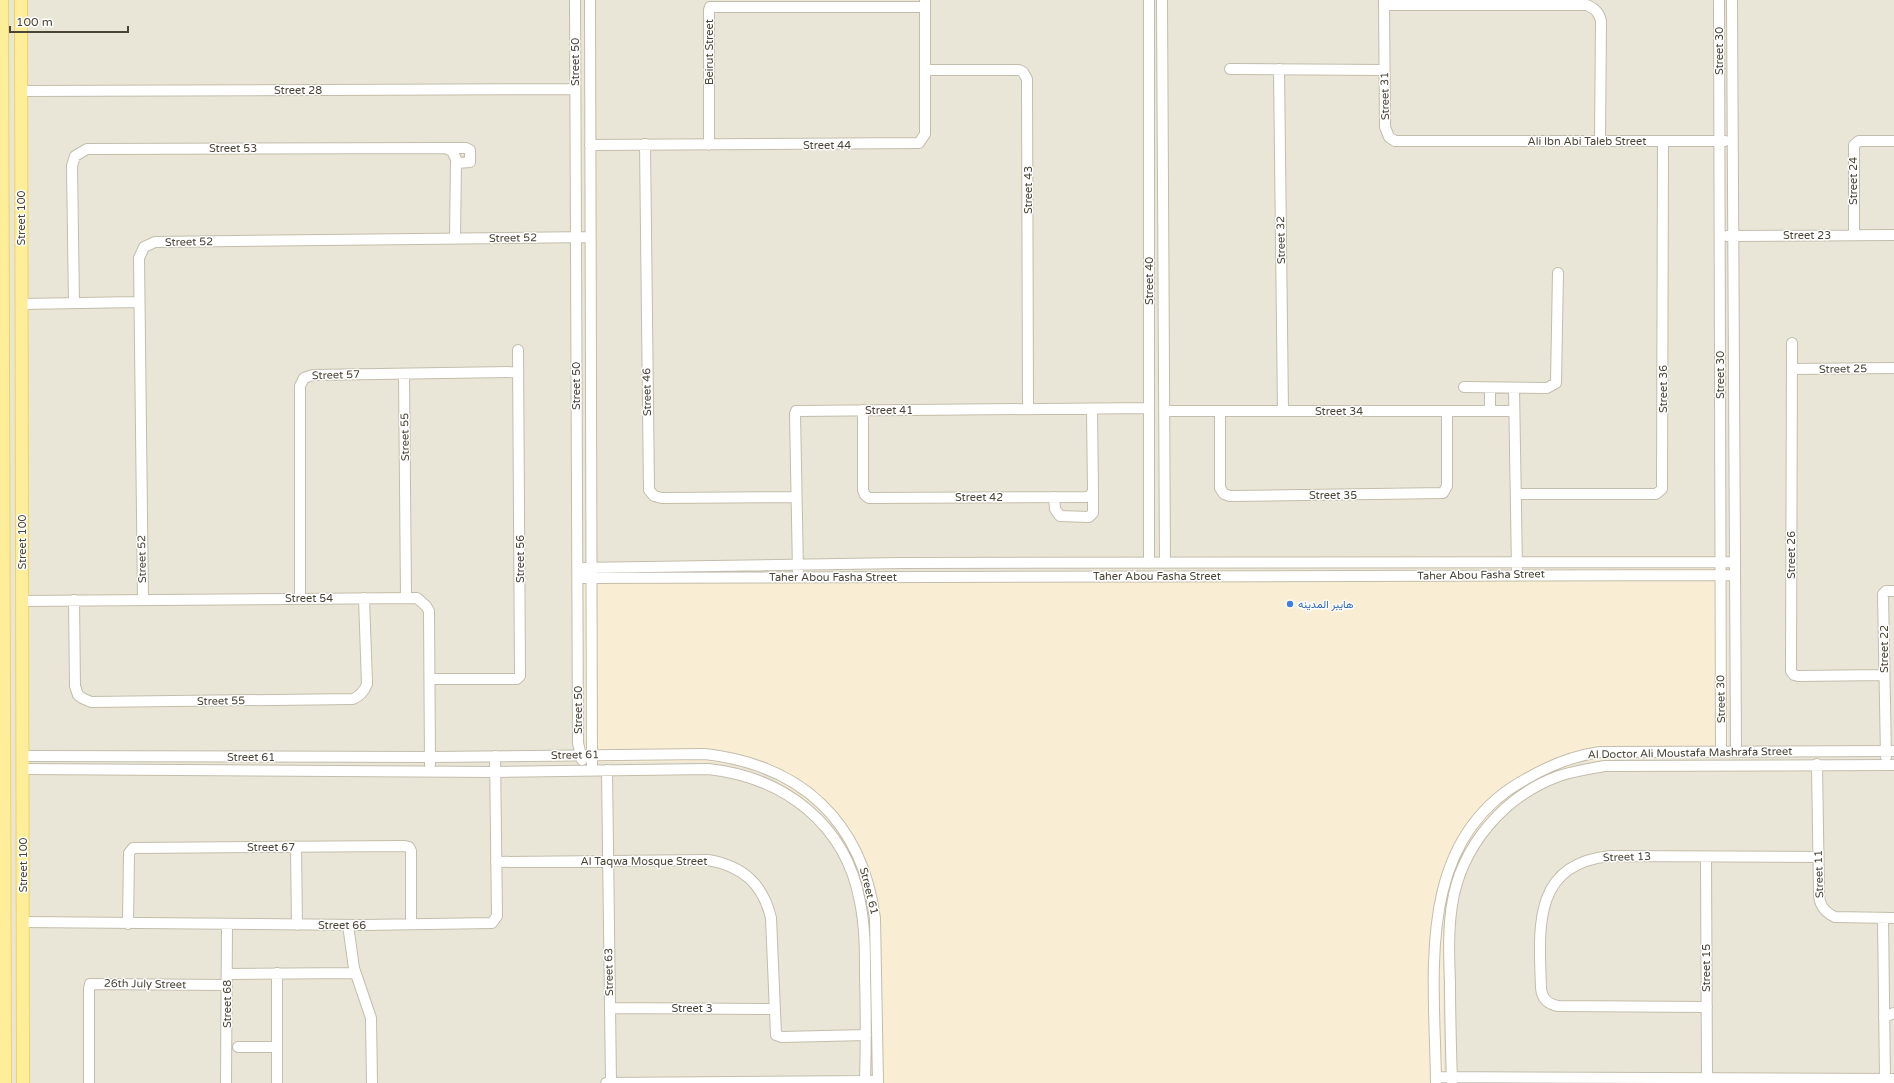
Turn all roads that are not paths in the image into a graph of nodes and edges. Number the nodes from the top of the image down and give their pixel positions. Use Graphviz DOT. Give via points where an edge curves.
graph roads {
  1 [pos="2,0"];
  2 [pos="21,0"];
  3 [pos="575,0"];
  4 [pos="590,0"];
  5 [pos="1149,0"];
  6 [pos="1162,0"];
  7 [pos="1718,0"];
  8 [pos="1732,0"];
  9 [pos="1384,3"];
  10 [pos="925,4"];
  11 [pos="1,62"];
  12 [pos="1230,69"];
  13 [pos="1279,69"];
  14 [pos="925,70"];
  15 [pos="1384,70"];
  16 [pos="575,90"];
  17 [pos="21,91"];
  18 [pos="1733,140"];
  19 [pos="1600,141"];
  20 [pos="1663,141"];
  21 [pos="1719,141"];
  22 [pos="1894,141"];
  23 [pos="1442,142"];
  24 [pos="590,144"];
  25 [pos="645,144"];
  26 [pos="709,145"];
  27 [pos="445,148"];
  28 [pos="456,163"];
  29 [pos="1,191"];
  30 [pos="1854,235"];
  31 [pos="1894,235"];
  32 [pos="1720,236"];
  33 [pos="1733,236"];
  34 [pos="576,237"];
  35 [pos="590,238"];
  36 [pos="455,239"];
  37 [pos="2,253"];
  38 [pos="21,253"];
  39 [pos="1558,273"];
  40 [pos="139,302"];
  41 [pos="74,303"];
  42 [pos="22,304"];
  43 [pos="1792,343"];
  44 [pos="518,350"];
  45 [pos="2,363"];
  46 [pos="1894,368"];
  47 [pos="1792,369"];
  48 [pos="518,372"];
  49 [pos="404,374"];
  50 [pos="1464,387"];
  51 [pos="1490,388"];
  52 [pos="1514,388"];
  53 [pos="2,394"];
  54 [pos="1149,408"];
  55 [pos="1028,409"];
  56 [pos="1092,409"];
  57 [pos="863,410"];
  58 [pos="1164,411"];
  59 [pos="1220,411"];
  60 [pos="1283,411"];
  61 [pos="1447,411"];
  62 [pos="1490,411"];
  63 [pos="1514,411"];
  64 [pos="2,483"];
  65 [pos="22,483"];
  66 [pos="1093,491"];
  67 [pos="1516,494"];
  68 [pos="796,497"];
  69 [pos="1054,497"];
  70 [pos="1721,562"];
  71 [pos="1735,562"];
  72 [pos="1149,563"];
  73 [pos="1165,563"];
  74 [pos="1517,563"];
  75 [pos="798,565"];
  76 [pos="578,573"];
  77 [pos="591,573"];
  78 [pos="1518,575"];
  79 [pos="1721,575"];
  80 [pos="1735,575"];
  81 [pos="798,577"];
  82 [pos="2,583"];
  83 [pos="1894,591"];
  84 [pos="406,597"];
  85 [pos="300,598"];
  86 [pos="364,598"];
  87 [pos="74,600"];
  88 [pos="143,600"];
  89 [pos="22,601"];
  90 [pos="2,628"];
  91 [pos="2,675"];
  92 [pos="1884,676"];
  93 [pos="430,679"];
  94 [pos="1736,750"];
  95 [pos="1721,751"];
  96 [pos="1890,751"];
  97 [pos="1682,752"];
  98 [pos="581,755"];
  99 [pos="592,755"];
  100 [pos="495,756"];
  101 [pos="430,757"];
  102 [pos="22,762"];
  103 [pos="1817,764"];
  104 [pos="1682,765"];
  105 [pos="1890,765"];
  106 [pos="589,770"];
  107 [pos="607,770"];
  108 [pos="430,772"];
  109 [pos="495,772"];
  110 [pos="2,805"];
  111 [pos="5,844"];
  112 [pos="23,844"];
  113 [pos="296,846"];
  114 [pos="1706,856"];
  115 [pos="1818,857"];
  116 [pos="608,860"];
  117 [pos="496,862"];
  118 [pos="1883,918"];
  119 [pos="1894,918"];
  120 [pos="23,922"];
  121 [pos="128,924"];
  122 [pos="227,924"];
  123 [pos="411,924"];
  124 [pos="297,925"];
  125 [pos="348,925"];
  126 [pos="864,936"];
  127 [pos="876,936"];
  128 [pos="2,943"];
  129 [pos="2,964"];
  130 [pos="355,972"];
  131 [pos="277,973"];
  132 [pos="227,974"];
  133 [pos="227,985"];
  134 [pos="1707,1007"];
  135 [pos="610,1008"];
  136 [pos="775,1009"];
  137 [pos="1894,1012"];
  138 [pos="1884,1017"];
  139 [pos="3,1029"];
  140 [pos="866,1035"];
  141 [pos="238,1047"];
  142 [pos="277,1047"];
  143 [pos="1890,1079"];
  144 [pos="1436,1080"];
  145 [pos="1452,1080"];
  146 [pos="1528,1080"];
  147 [pos="1579,1080"];
  148 [pos="1709,1080"];
  149 [pos="1746,1081"];
  150 [pos="1852,1081"];
  151 [pos="796,1082"];
  152 [pos="865,1082"];
  153 [pos="878,1082"];
  154 [pos="5,1083"];
  155 [pos="23,1083"];
  156 [pos="89,1083"];
  157 [pos="226,1083"];
  158 [pos="277,1083"];
  159 [pos="372,1083"];
  160 [pos="606,1083"];
  161 [pos="611,1083"];
  1 -- 11 [label="main road, Street 100"];
  2 -- 17 [label="main road, Street 100"];
  3 -- 16 [label="street, Street 50"];
  4 -- 24 [label="street, Street 50"];
  5 -- 54 [label="street, Street 40"];
  6 -- 58 [label="street, Street 40"];
  7 -- 21 [label="street, Street 30"];
  8 -- 18 [label="street, Street 30"];
  9 -- 15 [label="street, Street 31"];
  9 -- 19 [label="street" via="1587,5 1592,8 1600,15 1601,21"];
  10 -- 14 [label="street, Street 44"];
  10 -- 26 [label="street, Beirut Street" via="710,7"];
  11 -- 29 [label="main road, Street 100"];
  12 -- 13 [label="street"];
  13 -- 15 [label="street"];
  13 -- 60 [label="street, Street 32"];
  14 -- 26 [label="street, Street 44" via="925,134 922,141 915,145"];
  14 -- 55 [label="street, Street 43" via="1019,70 1027,79"];
  15 -- 23 [label="street, Street 31" via="1385,127 1389,137 1398,142"];
  16 -- 17 [label="street, Street 28"];
  16 -- 34 [label="street, Street 50"];
  17 -- 38 [label="main road, Street 100"];
  18 -- 21 [label="street, Ali Ibn Abi Taleb Street"];
  18 -- 33 [label="street, Street 30"];
  19 -- 20 [label="street, Ali Ibn Abi Taleb Street"];
  19 -- 23 [label="street, Ali Ibn Abi Taleb Street"];
  20 -- 21 [label="street, Ali Ibn Abi Taleb Street"];
  20 -- 67 [label="street, Street 36" via="1662,489 1656,494"];
  21 -- 32 [label="street, Street 30"];
  22 -- 30 [label="street, Street 24" via="1859,141 1854,145"];
  24 -- 25 [label="street, Street 44"];
  24 -- 35 [label="street, Street 50"];
  25 -- 26 [label="street, Street 44"];
  25 -- 68 [label="street, Street 46" via="649,490 654,496 662,498"];
  27 -- 28 [label="street" via="452,152"];
  27 -- 28 [label="street, Street 53" via="470,150 470,162"];
  27 -- 41 [label="street, Street 53" via="83,150 75,156 72,166"];
  28 -- 36 [label="street"];
  29 -- 37 [label="main road, Street 100"];
  30 -- 31 [label="street, Street 23"];
  30 -- 33 [label="street, Street 23"];
  32 -- 33 [label="street, Street 23"];
  32 -- 70 [label="street, Street 30"];
  33 -- 71 [label="street, Street 30"];
  34 -- 35 [label="street, Street 52"];
  34 -- 36 [label="street, Street 52"];
  34 -- 76 [label="street, Street 50"];
  35 -- 77 [label="street, Street 50"];
  36 -- 40 [label="street, Street 52" via="154,242 144,247 139,254"];
  37 -- 38 [label="main road"];
  37 -- 45 [label="main road, Street 100"];
  38 -- 42 [label="main road, Street 100"];
  39 -- 52 [label="street" via="1557,380 1554,386 1547,388"];
  40 -- 41 [label="street"];
  40 -- 88 [label="street, Street 52"];
  41 -- 42 [label="street"];
  42 -- 65 [label="main road, Street 100"];
  43 -- 47 [label="street, Street 26"];
  44 -- 48 [label="street, Street 56"];
  45 -- 53 [label="main road, Street 100"];
  46 -- 47 [label="street, Street 25"];
  47 -- 92 [label="street, Street 26" via="1790,671 1798,676"];
  48 -- 49 [label="street, Street 57"];
  48 -- 93 [label="street, Street 56" via="520,676 517,679"];
  49 -- 84 [label="street, Street 55"];
  49 -- 85 [label="street, Street 57" via="313,375 301,381"];
  50 -- 51 [label="street"];
  51 -- 52 [label="street"];
  51 -- 62 [label="street"];
  52 -- 63 [label="street"];
  53 -- 64 [label="main road, Street 100"];
  54 -- 56 [label="street, Street 41"];
  54 -- 72 [label="street, Street 40"];
  55 -- 56 [label="street, Street 41"];
  55 -- 57 [label="street, Street 41"];
  56 -- 66 [label="street"];
  57 -- 68 [label="street, Street 41" via="796,412"];
  57 -- 69 [label="street, Street 42" via="863,490 866,497"];
  58 -- 59 [label="street, Street 34"];
  58 -- 73 [label="street, Street 40"];
  59 -- 60 [label="street, Street 34"];
  59 -- 61 [label="street, Street 35" via="1220,488 1224,494 1230,496 1443,493 1448,486"];
  60 -- 61 [label="street, Street 34"];
  61 -- 62 [label="street, Street 34"];
  62 -- 63 [label="street, Street 34"];
  63 -- 67 [label="street"];
  64 -- 65 [label="main road"];
  64 -- 82 [label="main road, Street 100"];
  65 -- 89 [label="main road, Street 100"];
  66 -- 69 [label="street, Street 42" via="1088,497"];
  66 -- 69 [label="street" via="1093,513 1089,516 1060,516 1055,509"];
  67 -- 74 [label="street"];
  68 -- 75 [label="street, Street 41"];
  70 -- 71 [label="street, Taher Abou Fasha Street"];
  70 -- 74 [label="street, Taher Abou Fasha Street"];
  70 -- 79 [label="street, Street 30"];
  71 -- 80 [label="street, Street 30"];
  72 -- 73 [label="street, Taher Abou Fasha Street"];
  72 -- 75 [label="street, Taher Abou Fasha Street"];
  73 -- 74 [label="street, Taher Abou Fasha Street"];
  74 -- 78 [label="street"];
  75 -- 77 [label="street, Taher Abou Fasha Street"];
  75 -- 81 [label="street, Street 41"];
  76 -- 77 [label="street, Taher Abou Fasha Street"];
  76 -- 98 [label="street, Street 50" via="578,743"];
  77 -- 81 [label="street, Taher Abou Fasha Street"];
  77 -- 99 [label="street, Street 50"];
  78 -- 79 [label="street, Taher Abou Fasha Street"];
  78 -- 81 [label="street, Taher Abou Fasha Street"];
  79 -- 80 [label="street, Taher Abou Fasha Street"];
  79 -- 95 [label="street, Street 30"];
  80 -- 94 [label="street, Street 30"];
  82 -- 90 [label="main road, Street 100"];
  83 -- 92 [label="street, Street 22" via="1887,590 1883,594"];
  84 -- 86 [label="street, Street 54"];
  84 -- 93 [label="street, Street 54" via="422,601 429,611"];
  85 -- 86 [label="street, Street 54"];
  85 -- 88 [label="street, Street 54"];
  86 -- 87 [label="street, Street 55" via="367,684 362,694 353,699 107,702 86,701 76,690"];
  87 -- 88 [label="street, Street 54"];
  87 -- 89 [label="street, Street 54"];
  89 -- 102 [label="main road, Street 100"];
  90 -- 91 [label="main road, Street 100"];
  91 -- 110 [label="main road, Street 100"];
  92 -- 96 [label="street, Street 22"];
  93 -- 101 [label="street, Street 54"];
  94 -- 95 [label="street, Al Doctor Ali Moustafa Mashrafa Street"];
  94 -- 96 [label="street, Al Doctor Ali Moustafa Mashrafa Street"];
  95 -- 97 [label="street, Al Doctor Ali Moustafa Mashrafa Street"];
  96 -- 105 [label="street, Street 22"];
  97 -- 104 [label="street"];
  97 -- 144 [label="street, Al Doctor Ali Moustafa Mashrafa Street" via="1600,752 1560,761 1520,782 1476,820 1452,859 1444,880 1439,907 1434,958"];
  98 -- 99 [label="street, Street 61"];
  98 -- 100 [label="street, Street 61"];
  98 -- 106 [label="street, Street 50"];
  99 -- 106 [label="street, Street 50"];
  99 -- 127 [label="street, Street 61" via="705,754 761,766 788,778 832,814 852,842 861,860 871,892 876,918"];
  100 -- 101 [label="street, Street 61"];
  100 -- 109 [label="street, Street 66"];
  101 -- 102 [label="street, Street 61"];
  101 -- 108 [label="street, Street 54"];
  102 -- 108 [label="street, Street 61"];
  102 -- 112 [label="main road, Street 100"];
  103 -- 104 [label="street, Al Doctor Ali Moustafa Mashrafa Street"];
  103 -- 105 [label="street, Al Doctor Ali Moustafa Mashrafa Street"];
  103 -- 115 [label="street, Street 11"];
  104 -- 145 [label="street, Al Doctor Ali Moustafa Mashrafa Street" via="1604,766 1560,776 1520,797 1502,811 1487,828 1462,868 1452,904 1449,945"];
  106 -- 107 [label="street, Street 61"];
  106 -- 109 [label="street, Street 61"];
  107 -- 116 [label="street, Street 63"];
  107 -- 126 [label="street, Street 61" via="723,771 754,778 795,800 819,820 841,849 856,883"];
  108 -- 109 [label="street, Street 61"];
  109 -- 117 [label="street, Street 66"];
  110 -- 111 [label="main road, Street 100"];
  111 -- 112 [label="main road"];
  111 -- 128 [label="main road, Street 100"];
  112 -- 120 [label="main road, Street 100"];
  113 -- 121 [label="street, Street 67" via="133,848 129,853"];
  113 -- 123 [label="street, Street 67" via="408,846 411,850"];
  113 -- 124 [label="street"];
  114 -- 115 [label="street, Street 13"];
  114 -- 134 [label="street, Street 15"];
  114 -- 134 [label="street, Street 13" via="1601,857 1581,863 1560,879 1545,901 1540,922 1541,993 1547,1002 1558,1006"];
  115 -- 118 [label="street, Street 11" via="1819,901 1828,914 1843,918"];
  116 -- 117 [label="street, Al Taqwa Mosque Street"];
  116 -- 135 [label="street, Street 63"];
  116 -- 136 [label="street, Al Taqwa Mosque Street" via="708,860 721,862 745,874 762,893 772,918"];
  117 -- 123 [label="street, Street 66" via="497,916 494,922"];
  118 -- 119 [label="street, Street 11"];
  118 -- 138 [label="street"];
  120 -- 121 [label="street, Street 66"];
  120 -- 155 [label="main road, Street 100"];
  121 -- 122 [label="street, Street 66"];
  122 -- 124 [label="street, Street 66"];
  122 -- 132 [label="street, Street 68"];
  123 -- 125 [label="street, Street 66"];
  124 -- 125 [label="street, Street 66"];
  125 -- 130 [label="street"];
  126 -- 127 [label="street"];
  126 -- 140 [label="street, Street 61"];
  127 -- 153 [label="street, Street 61"];
  128 -- 129 [label="main road, Street 100"];
  129 -- 139 [label="main road, Street 100"];
  130 -- 131 [label="street"];
  130 -- 159 [label="street" via="371,1018"];
  131 -- 132 [label="street"];
  131 -- 142 [label="street"];
  132 -- 133 [label="street, Street 68"];
  133 -- 156 [label="street, 26th July Street" via="90,984"];
  133 -- 157 [label="street, Street 68"];
  134 -- 148 [label="street, Street 15"];
  135 -- 136 [label="street, Street 3"];
  135 -- 161 [label="street, Street 63"];
  136 -- 140 [label="street, Al Taqwa Mosque Street" via="775,1032 779,1036"];
  137 -- 138 [label="street"];
  138 -- 143 [label="street"];
  139 -- 154 [label="main road, Street 100"];
  140 -- 152 [label="street, Street 61"];
  141 -- 142 [label="street"];
  142 -- 158 [label="street"];
  143 -- 150 [label="street"];
  144 -- 145 [label="street"];
  145 -- 146 [label="street"];
  146 -- 147 [label="street"];
  147 -- 148 [label="street"];
  148 -- 149 [label="street"];
  149 -- 150 [label="street"];
  151 -- 152 [label="street"];
  151 -- 161 [label="street"];
  152 -- 153 [label="street"];
  160 -- 161 [label="street"];
}
